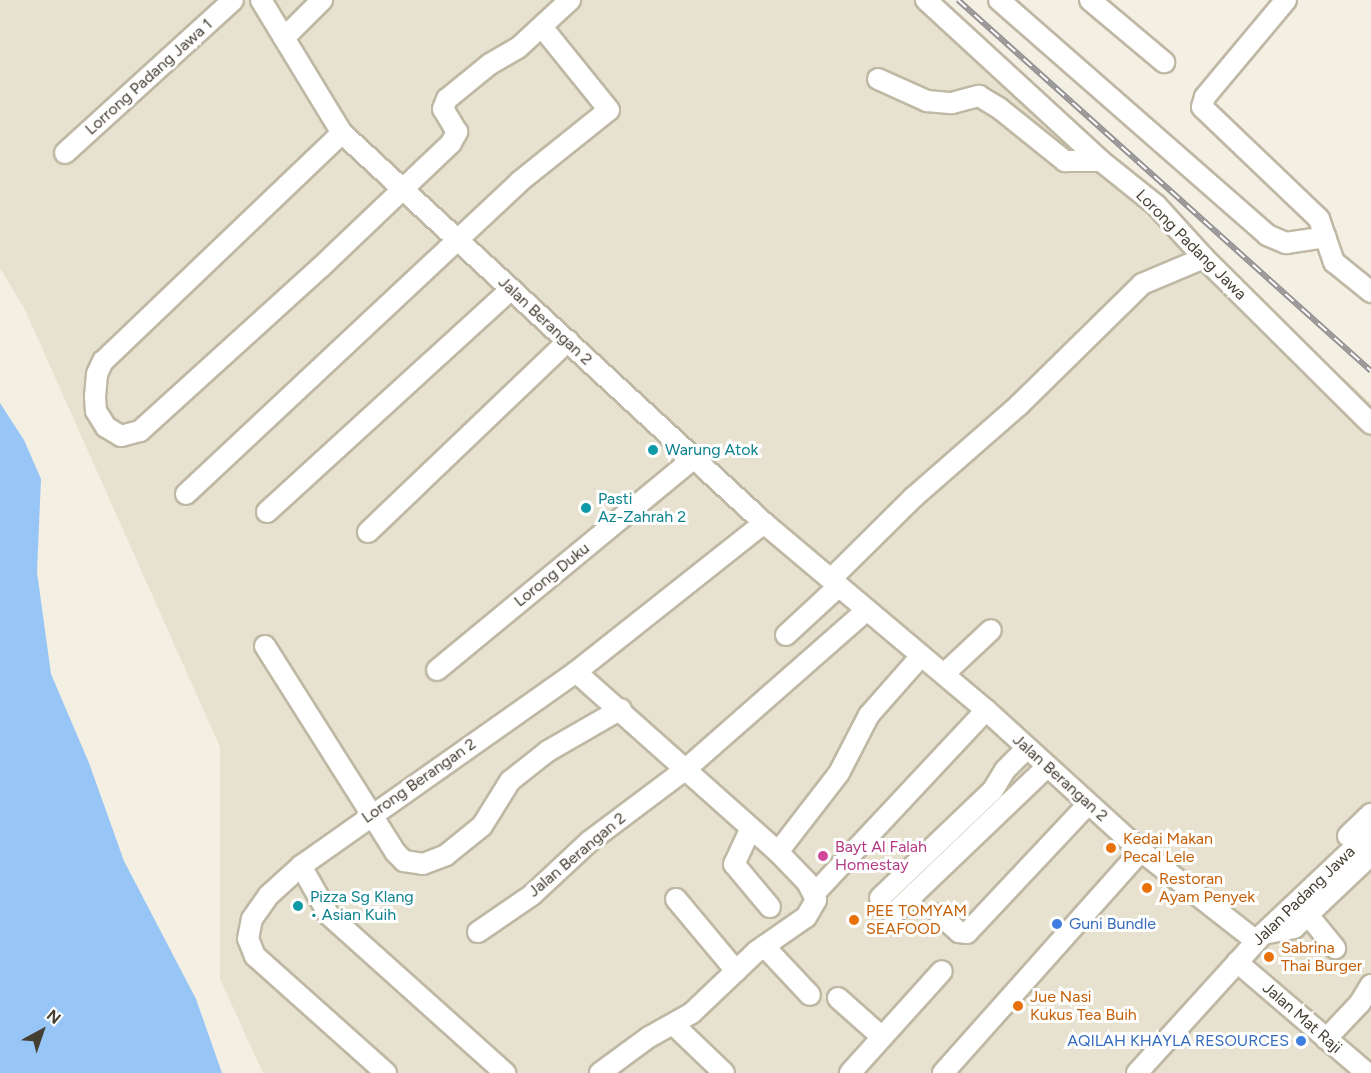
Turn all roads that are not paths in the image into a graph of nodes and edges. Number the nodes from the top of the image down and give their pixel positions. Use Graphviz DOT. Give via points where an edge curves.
graph roads {
  1 [pos="233,0"];
  2 [pos="261,0"];
  3 [pos="322,0"];
  4 [pos="570,0"];
  5 [pos="926,0"];
  6 [pos="999,0"];
  7 [pos="1090,0"];
  8 [pos="1286,0"];
  9 [pos="542,27"];
  10 [pos="284,38"];
  11 [pos="1164,62"];
  12 [pos="878,79"];
  13 [pos="342,133"];
  14 [pos="65,153"];
  15 [pos="1101,161"];
  16 [pos="402,188"];
  17 [pos="1326,237"];
  18 [pos="459,241"];
  19 [pos="1204,258"];
  20 [pos="511,290"];
  21 [pos="1371,292"];
  22 [pos="568,342"];
  23 [pos="1371,424"];
  24 [pos="694,458"];
  25 [pos="186,494"];
  26 [pos="267,512"];
  27 [pos="764,523"];
  28 [pos="368,532"];
  29 [pos="835,582"];
  30 [pos="867,610"];
  31 [pos="990,630"];
  32 [pos="786,635"];
  33 [pos="265,646"];
  34 [pos="921,656"];
  35 [pos="437,670"];
  36 [pos="576,672"];
  37 [pos="944,674"];
  38 [pos="621,709"];
  39 [pos="986,710"];
  40 [pos="1026,748"];
  41 [pos="1047,768"];
  42 [pos="686,769"];
  43 [pos="1088,804"];
  44 [pos="372,814"];
  45 [pos="1371,814"];
  46 [pos="751,828"];
  47 [pos="1368,850"];
  48 [pos="1141,851"];
  49 [pos="778,852"];
  50 [pos="301,866"];
  51 [pos="814,894"];
  52 [pos="880,898"];
  53 [pos="676,899"];
  54 [pos="770,907"];
  55 [pos="893,914"];
  56 [pos="939,914"];
  57 [pos="1308,915"];
  58 [pos="478,932"];
  59 [pos="1260,937"];
  60 [pos="765,946"];
  61 [pos="1335,948"];
  62 [pos="1238,962"];
  63 [pos="736,971"];
  64 [pos="942,971"];
  65 [pos="1371,985"];
  66 [pos="810,995"];
  67 [pos="838,999"];
  68 [pos="674,1025"];
  69 [pos="882,1037"];
  70 [pos="1326,1039"];
  71 [pos="379,1071"];
  72 [pos="505,1073"];
  73 [pos="600,1073"];
  74 [pos="724,1073"];
  75 [pos="850,1073"];
  76 [pos="943,1073"];
  77 [pos="1137,1073"];
  78 [pos="1367,1073"];
  1 -- 14 [label="street, Lorrong Padang Jawa 1"];
  2 -- 10 [label="street, Jalan Berangan 2"];
  3 -- 10 [label="street"];
  4 -- 9 [label="street"];
  5 -- 15 [label="street, Lorong Padang Jawa"];
  6 -- 17 [label="street" via="1267,235 1286,243"];
  7 -- 11 [label="street"];
  8 -- 17 [label="street" via="1204,97 1202,107 1319,219"];
  9 -- 16 [label="street" via="447,99 443,109 457,132 451,143"];
  9 -- 18 [label="street" via="609,110 519,182"];
  10 -- 13 [label="street, Jalan Berangan 2"];
  12 -- 15 [label="street" via="927,102 952,103 979,96 1065,161"];
  13 -- 16 [label="street, Jalan Berangan 2"];
  13 -- 16 [label="street" via="103,361 97,374 95,397 96,411 106,427 121,436 140,431"];
  15 -- 19 [label="street, Lorong Padang Jawa" via="1156,205"];
  16 -- 18 [label="street, Jalan Berangan 2"];
  17 -- 21 [label="street" via="1327,250 1334,262"];
  18 -- 20 [label="street, Jalan Berangan 2"];
  18 -- 25 [label="street"];
  19 -- 23 [label="street, Lorong Padang Jawa"];
  19 -- 29 [label="street" via="1142,284 1124,299 1018,406 914,497"];
  20 -- 22 [label="street, Jalan Berangan 2"];
  20 -- 26 [label="street"];
  22 -- 24 [label="street, Jalan Berangan 2"];
  22 -- 28 [label="street"];
  24 -- 27 [label="street, Jalan Berangan 2"];
  24 -- 35 [label="street, Lorong Duku"];
  27 -- 29 [label="street, Jalan Berangan 2"];
  27 -- 36 [label="street, Lorong Berangan 2"];
  29 -- 30 [label="street, Jalan Berangan 2"];
  29 -- 32 [label="street"];
  30 -- 34 [label="street, Jalan Berangan 2"];
  30 -- 42 [label="street, Jalan Berangan 2"];
  31 -- 37 [label="street"];
  33 -- 44 [label="street"];
  34 -- 37 [label="street, Jalan Berangan 2"];
  34 -- 49 [label="street" via="869,715 839,772"];
  36 -- 38 [label="street"];
  36 -- 44 [label="street, Lorong Berangan 2"];
  37 -- 39 [label="street, Jalan Berangan 2"];
  38 -- 42 [label="street"];
  38 -- 44 [label="street" via="548,751 510,781 482,826 446,855 423,864 404,861"];
  39 -- 40 [label="street, Jalan Berangan 2"];
  39 -- 51 [label="street"];
  40 -- 41 [label="street, Jalan Berangan 2"];
  40 -- 52 [label="street" via="993,790"];
  41 -- 43 [label="street, Jalan Berangan 2"];
  41 -- 55 [label="street"];
  42 -- 46 [label="street"];
  42 -- 58 [label="street, Jalan Berangan 2" via="590,841 532,895"];
  43 -- 48 [label="street, Jalan Berangan 2"];
  43 -- 56 [label="street" via="966,933 959,932"];
  44 -- 50 [label="street, Lorong Berangan 2"];
  45 -- 59 [label="street" via="1272,906"];
  46 -- 49 [label="street"];
  46 -- 54 [label="street" via="734,864"];
  47 -- 57 [label="street"];
  47 -- 59 [label="street, Jalan Padang Jawa"];
  48 -- 59 [label="street, Jalan Berangan 2"];
  48 -- 76 [label="street"];
  49 -- 51 [label="street"];
  50 -- 71 [label="street, Lorong Berangan 2" via="269,895 252,919 248,939 255,956"];
  50 -- 72 [label="street" via="329,915"];
  51 -- 60 [label="street" via="816,900 806,917"];
  53 -- 63 [label="street"];
  57 -- 59 [label="street" via="1294,928"];
  57 -- 61 [label="street"];
  59 -- 62 [label="street, Jalan Padang Jawa"];
  60 -- 63 [label="street"];
  60 -- 66 [label="street"];
  62 -- 70 [label="street, Jalan Mat Raji"];
  62 -- 77 [label="street, Jalan Padang Jawa"];
  63 -- 68 [label="street"];
  64 -- 69 [label="street"];
  65 -- 70 [label="street" via="1360,1003"];
  67 -- 69 [label="street"];
  68 -- 73 [label="street" via="649,1037"];
  68 -- 74 [label="street"];
  69 -- 75 [label="street"];
  70 -- 78 [label="street, Jalan Mat Raji"];
}
